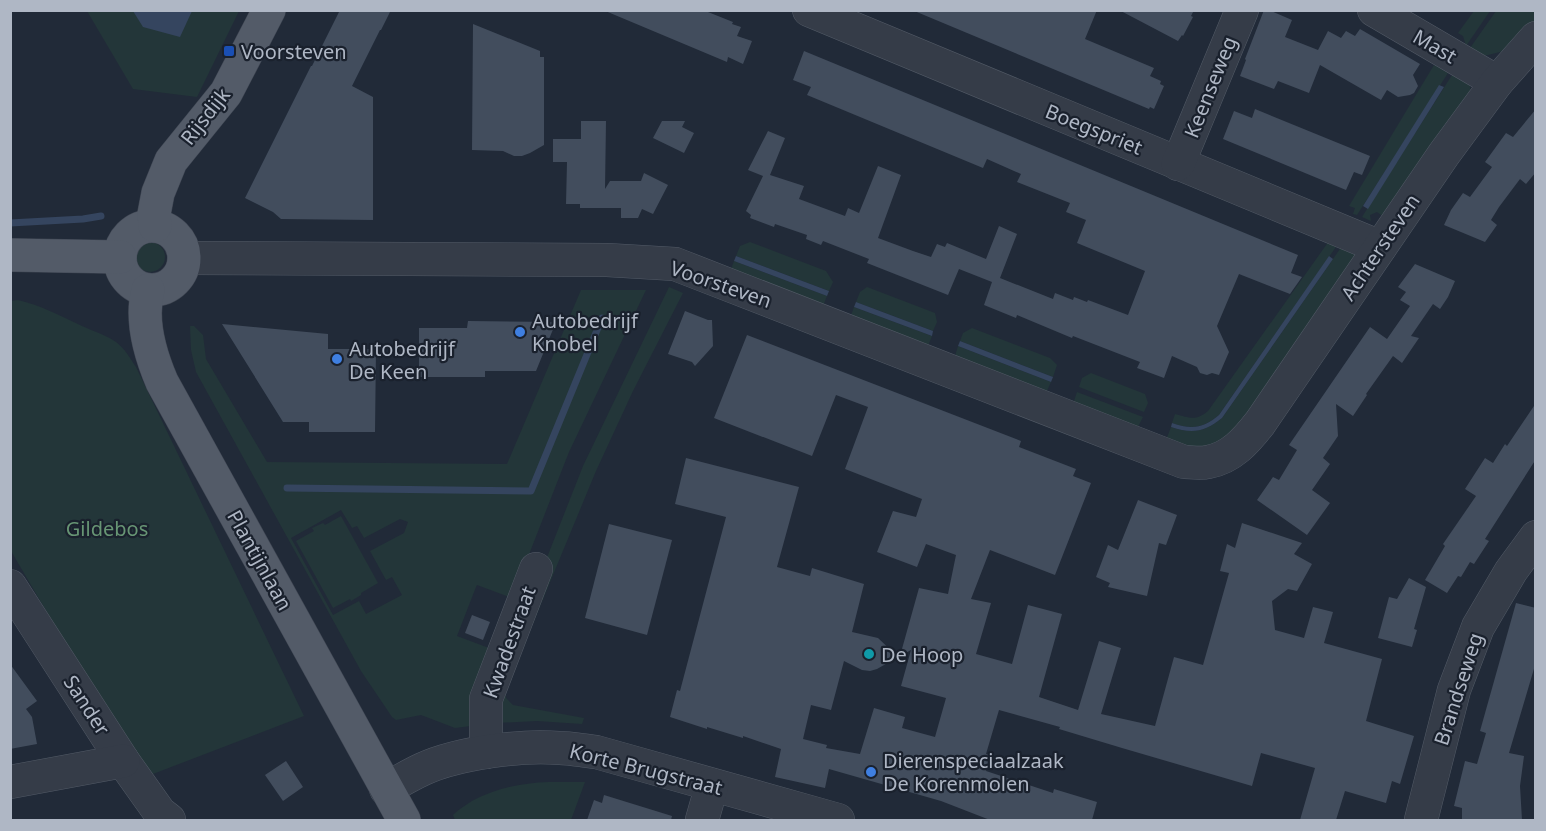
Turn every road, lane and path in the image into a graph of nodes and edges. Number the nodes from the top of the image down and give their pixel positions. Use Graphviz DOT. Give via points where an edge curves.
graph roads {
  1 [pos="269,10"];
  2 [pos="809,10"];
  3 [pos="1242,10"];
  4 [pos="1374,10"];
  5 [pos="1536,38"];
  6 [pos="1497,81"];
  7 [pos="1178,164"];
  8 [pos="155,226"];
  9 [pos="1380,247"];
  10 [pos="10,255"];
  11 [pos="120,257"];
  12 [pos="185,258"];
  13 [pos="148,290"];
  14 [pos="1227,456"];
  15 [pos="1536,537"];
  16 [pos="536,569"];
  17 [pos="10,586"];
  18 [pos="486,752"];
  19 [pos="123,761"];
  20 [pos="10,782"];
  21 [pos="712,785"];
  22 [pos="386,789"];
  23 [pos="169,820"];
  24 [pos="404,820"];
  25 [pos="702,820"];
  26 [pos="838,820"];
  27 [pos="1421,820"];
  1 -- 8 [label="main road, Rijsdijk" via="226,93 171,161 158,193"];
  2 -- 7 [label="street, Boegspriet"];
  3 -- 7 [label="street, Keenseweg"];
  4 -- 6 [label="street, Mast"];
  5 -- 6 [label="street, Achtersteven"];
  6 -- 9 [label="street, Achtersteven"];
  7 -- 9 [label="street, Boegspriet"];
  8 -- 11 [label="main road" via="130,234"];
  8 -- 12 [label="main road" via="176,236"];
  9 -- 14 [label="street, Achtersteven" via="1260,423"];
  10 -- 11 [label="main road"];
  11 -- 13 [label="main road" via="122,271 129,280"];
  12 -- 13 [label="main road" via="178,278 159,290"];
  12 -- 14 [label="street, Voorsteven" via="607,260 675,264 1184,462 1206,463"];
  13 -- 22 [label="main road, Plantijnlaan" via="147,332 162,382"];
  15 -- 27 [label="street, Brandseweg" via="1478,627 1454,690"];
  16 -- 18 [label="street, Kwadestraat" via="486,699"];
  17 -- 19 [label="street, Sander"];
  18 -- 21 [label="street, Korte Brugstraat" via="558,748 596,752"];
  18 -- 22 [label="street, Korte Brugstraat" via="432,766"];
  19 -- 20 [label="street"];
  19 -- 23 [label="street, Sander"];
  21 -- 25 [label="street"];
  21 -- 26 [label="street, Korte Brugstraat"];
  22 -- 24 [label="main road, Plantijnlaan"];
}
